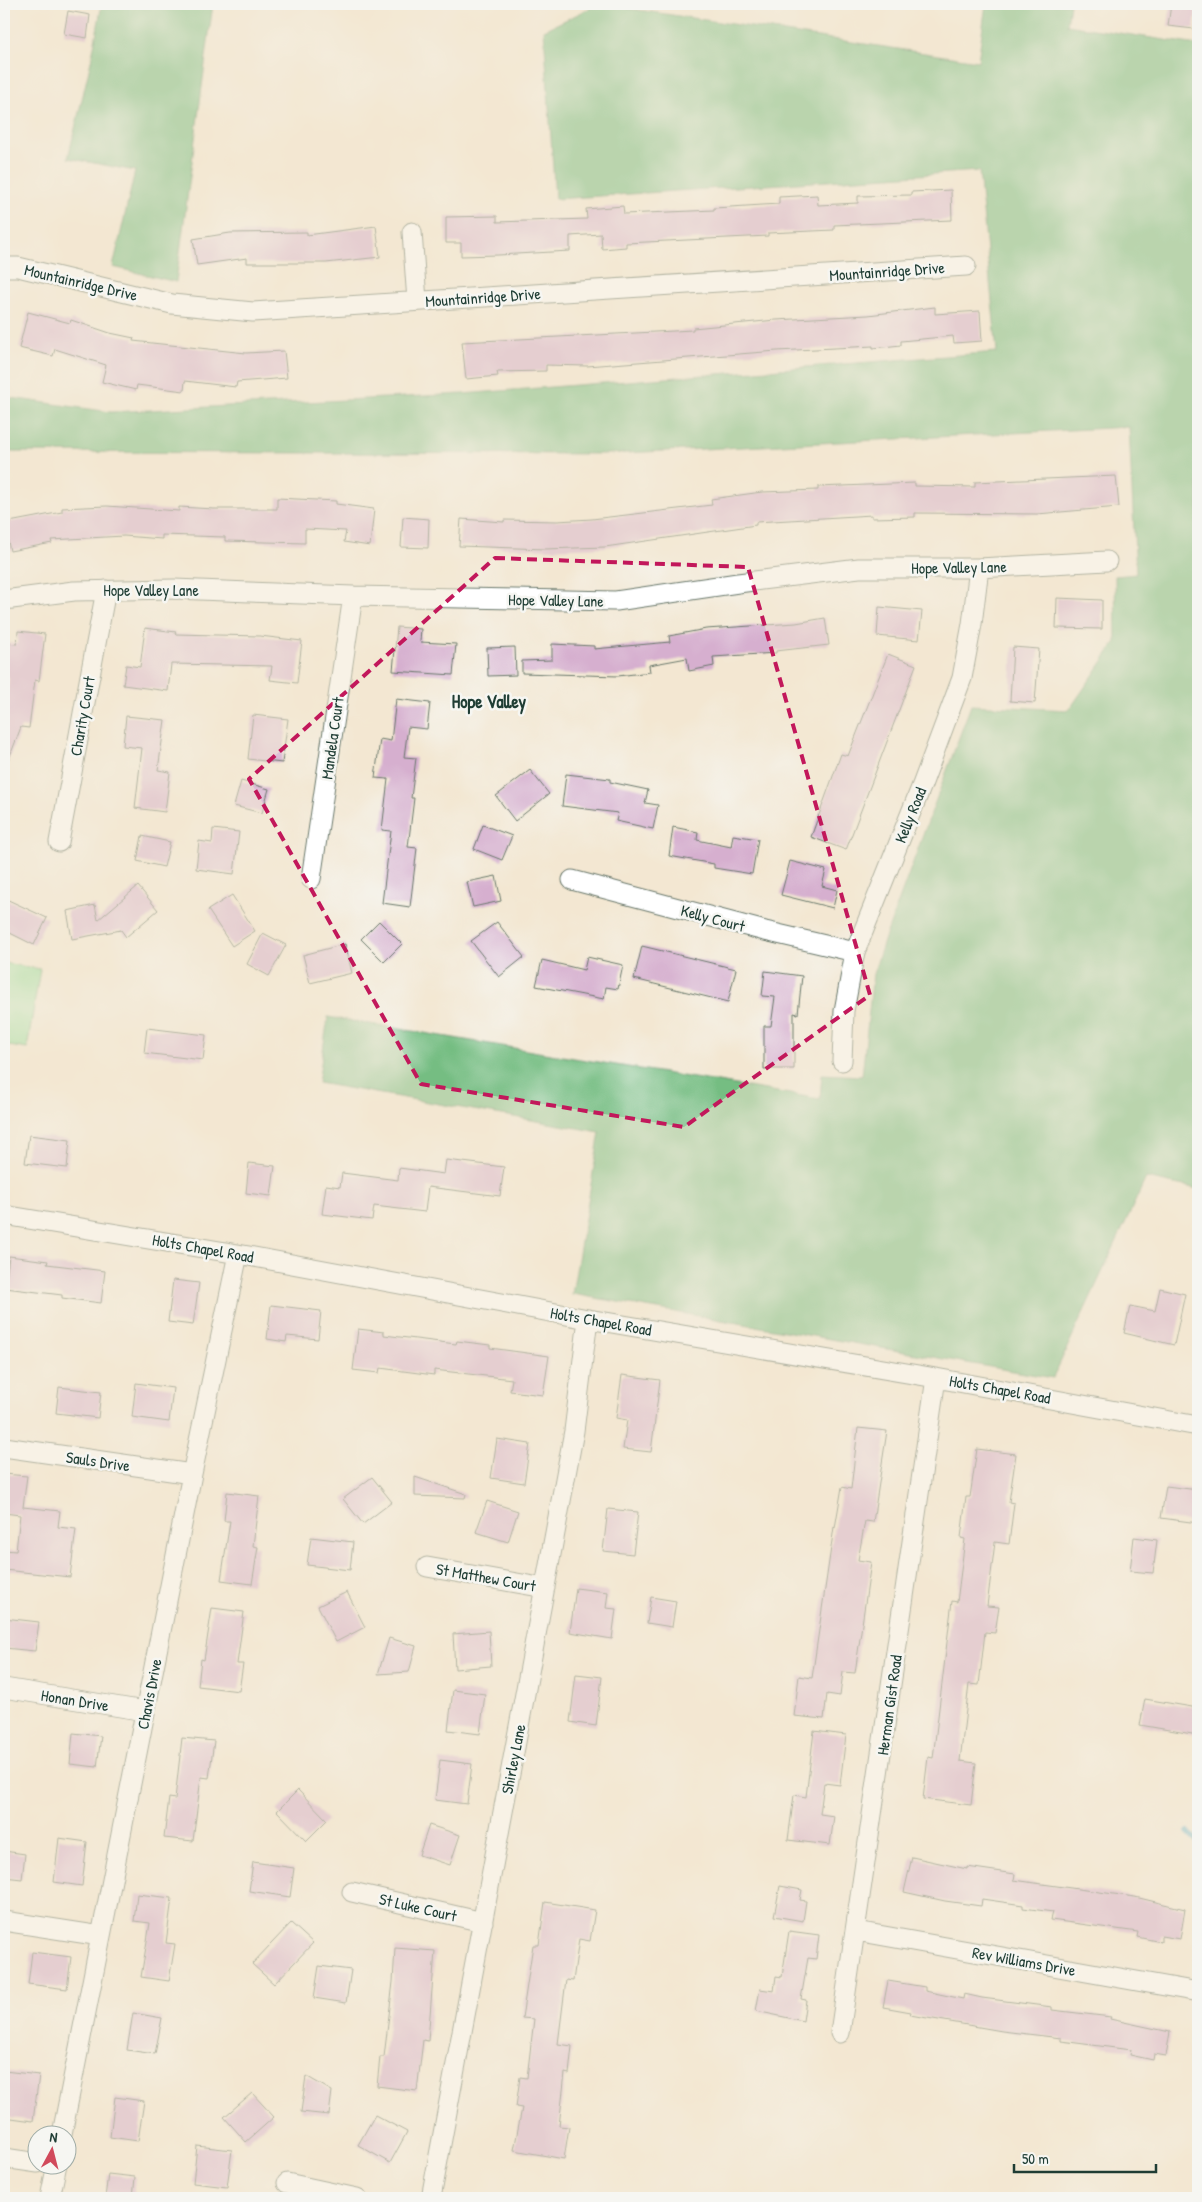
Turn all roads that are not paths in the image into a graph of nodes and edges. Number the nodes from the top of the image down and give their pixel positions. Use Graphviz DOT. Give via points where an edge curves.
graph roads {
  1 [pos="412,232"];
  2 [pos="966,266"];
  3 [pos="4,267"];
  4 [pos="417,301"];
  5 [pos="1107,561"];
  6 [pos="979,568"];
  7 [pos="106,590"];
  8 [pos="353,596"];
  9 [pos="4,600"];
  10 [pos="59,842"];
  11 [pos="311,879"];
  12 [pos="572,880"];
  13 [pos="855,952"];
  14 [pos="842,1061"];
  15 [pos="4,1215"];
  16 [pos="238,1254"];
  17 [pos="588,1319"];
  18 [pos="936,1378"];
  19 [pos="1198,1426"];
  20 [pos="4,1447"];
  21 [pos="192,1474"];
  22 [pos="428,1567"];
  23 [pos="545,1588"];
  24 [pos="4,1688"];
  25 [pos="146,1711"];
  26 [pos="352,1892"];
  27 [pos="4,1921"];
  28 [pos="483,1922"];
  29 [pos="856,1930"];
  30 [pos="100,1936"];
  31 [pos="1193,1991"];
  32 [pos="840,2032"];
  33 [pos="64,2124"];
  34 [pos="4,2158"];
  35 [pos="28,2162"];
  36 [pos="53,2174"];
  37 [pos="287,2183"];
  38 [pos="50,2198"];
  39 [pos="357,2198"];
  40 [pos="431,2198"];
  1 -- 4 [label="street"];
  2 -- 4 [label="street, Mountainridge Drive"];
  3 -- 4 [label="street, Mountainridge Drive" via="18,267 172,304 217,310 253,312"];
  5 -- 6 [label="street, Hope Valley Lane"];
  6 -- 8 [label="street, Hope Valley Lane" via="859,568 616,601"];
  6 -- 13 [label="street, Kelly Road" via="962,678"];
  7 -- 8 [label="street, Hope Valley Lane" via="174,589"];
  7 -- 9 [label="street, Hope Valley Lane"];
  7 -- 10 [label="street, Charity Court"];
  8 -- 11 [label="street, Mandela Court"];
  12 -- 13 [label="street, Kelly Court"];
  13 -- 14 [label="street, Kelly Road" via="844,1011"];
  15 -- 16 [label="street, Holts Chapel Road"];
  16 -- 17 [label="street, Holts Chapel Road"];
  16 -- 21 [label="street, Chavis Drive"];
  17 -- 18 [label="street, Holts Chapel Road"];
  17 -- 23 [label="street, Shirley Lane" via="574,1432"];
  18 -- 19 [label="street, Holts Chapel Road"];
  18 -- 29 [label="street, Herman Gist Road"];
  20 -- 21 [label="street, Sauls Drive"];
  21 -- 25 [label="street, Chavis Drive"];
  22 -- 23 [label="street, St Matthew Court"];
  23 -- 28 [label="street, Shirley Lane"];
  24 -- 25 [label="street, Honan Drive"];
  25 -- 30 [label="street, Chavis Drive"];
  26 -- 28 [label="street, St Luke Court"];
  27 -- 30 [label="street"];
  28 -- 40 [label="street, Shirley Lane"];
  29 -- 31 [label="street, Rev Williams Drive"];
  29 -- 32 [label="street, Herman Gist Road"];
  30 -- 33 [label="street, Chavis Drive"];
  34 -- 35 [label="street"];
  36 -- 38 [label="street"];
  37 -- 39 [label="street"];
}
